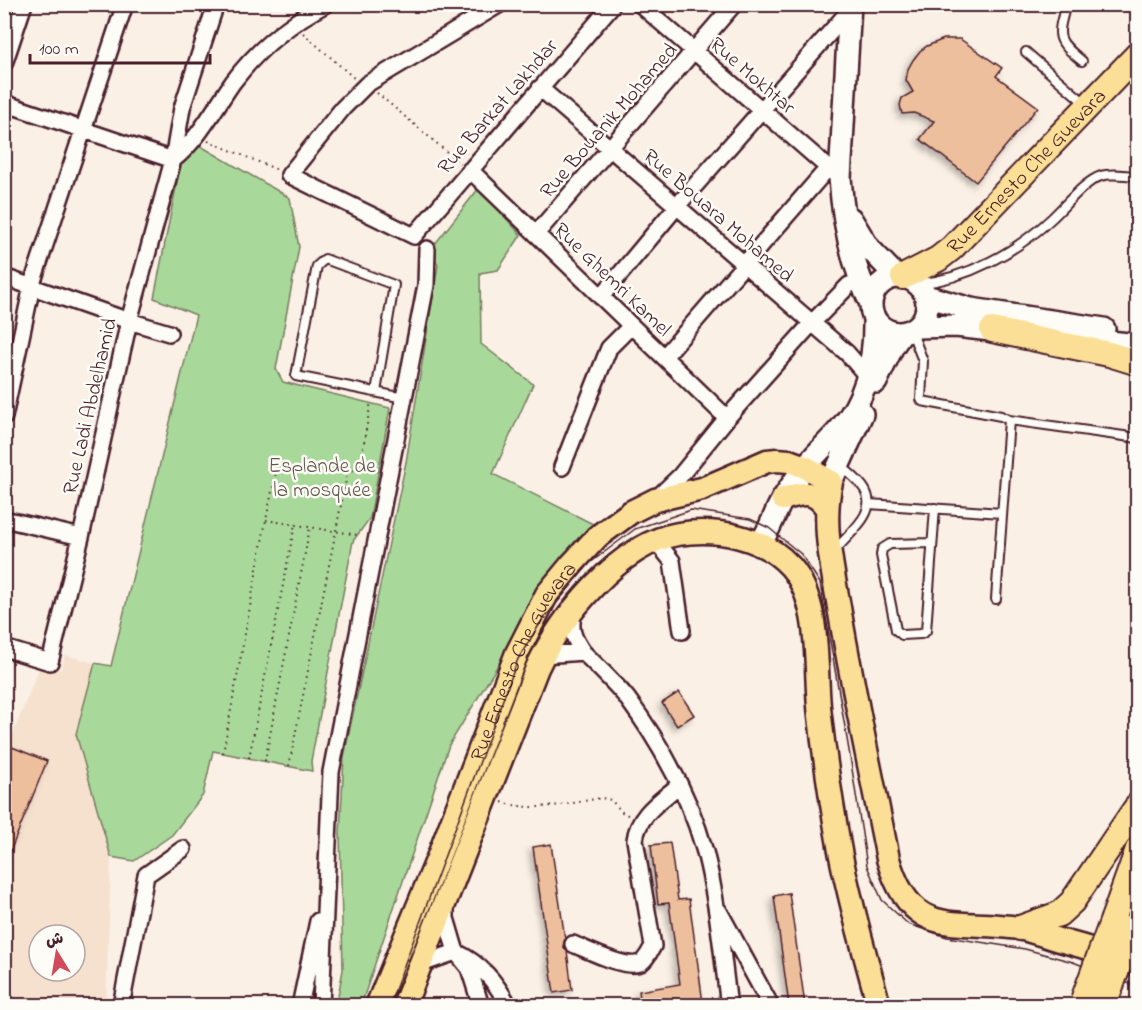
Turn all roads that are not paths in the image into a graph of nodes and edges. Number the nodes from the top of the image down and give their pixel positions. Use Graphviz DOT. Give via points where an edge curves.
graph roads {
  1 [pos="24,4"];
  2 [pos="125,4"];
  3 [pos="216,4"];
  4 [pos="326,4"];
  5 [pos="500,4"];
  6 [pos="613,4"];
  7 [pos="640,4"];
  8 [pos="734,4"];
  9 [pos="1066,4"];
  10 [pos="847,7"];
  11 [pos="694,52"];
  12 [pos="1026,52"];
  13 [pos="1137,54"];
  14 [pos="1082,61"];
  15 [pos="4,64"];
  16 [pos="540,88"];
  17 [pos="4,104"];
  18 [pos="1088,105"];
  19 [pos="761,109"];
  20 [pos="84,131"];
  21 [pos="611,149"];
  22 [pos="173,159"];
  23 [pos="470,170"];
  24 [pos="834,173"];
  25 [pos="1137,177"];
  26 [pos="842,203"];
  27 [pos="676,206"];
  28 [pos="536,234"];
  29 [pos="427,249"];
  30 [pos="744,264"];
  31 [pos="4,276"];
  32 [pos="861,280"];
  33 [pos="911,283"];
  34 [pos="32,285"];
  35 [pos="601,297"];
  36 [pos="872,310"];
  37 [pos="129,321"];
  38 [pos="812,323"];
  39 [pos="631,326"];
  40 [pos="910,330"];
  41 [pos="992,330"];
  42 [pos="169,333"];
  43 [pos="1137,333"];
  44 [pos="1137,345"];
  45 [pos="663,357"];
  46 [pos="1137,363"];
  47 [pos="867,376"];
  48 [pos="374,392"];
  49 [pos="404,398"];
  50 [pos="4,417"];
  51 [pos="727,418"];
  52 [pos="1009,420"];
  53 [pos="1137,438"];
  54 [pos="562,467"];
  55 [pos="805,467"];
  56 [pos="835,473"];
  57 [pos="783,499"];
  58 [pos="655,500"];
  59 [pos="869,504"];
  60 [pos="826,507"];
  61 [pos="935,508"];
  62 [pos="1002,513"];
  63 [pos="4,519"];
  64 [pos="81,537"];
  65 [pos="656,541"];
  66 [pos="932,543"];
  67 [pos="759,545"];
  68 [pos="830,557"];
  69 [pos="996,599"];
  70 [pos="574,611"];
  71 [pos="682,631"];
  72 [pos="4,648"];
  73 [pos="583,652"];
  74 [pos="543,655"];
  75 [pos="679,785"];
  76 [pos="1137,805"];
  77 [pos="183,849"];
  78 [pos="1137,849"];
  79 [pos="326,885"];
  80 [pos="446,899"];
  81 [pos="715,904"];
  82 [pos="1128,920"];
  83 [pos="1020,928"];
  84 [pos="573,944"];
  85 [pos="456,952"];
  86 [pos="421,964"];
  87 [pos="1137,964"];
  88 [pos="1095,1004"];
  89 [pos="121,1005"];
  90 [pos="300,1005"];
  91 [pos="321,1005"];
  92 [pos="377,1005"];
  93 [pos="404,1005"];
  94 [pos="481,1005"];
  95 [pos="509,1005"];
  96 [pos="729,1005"];
  97 [pos="771,1005"];
  98 [pos="879,1005"];
  1 -- 15 [label="street"];
  2 -- 20 [label="street"];
  3 -- 22 [label="street, Rue Ladi Abdelhamid" via="182,108"];
  4 -- 22 [label="street" via="293,24 252,60 197,136"];
  5 -- 23 [label="street, Rue Barkat Lakhdar" via="365,86 289,175 414,236"];
  6 -- 16 [label="street, Rue Barkat Lakhdar"];
  7 -- 11 [label="street, Rue Mokhtar"];
  8 -- 11 [label="street, Rue Bouanik Mohamed"];
  9 -- 14 [label="lane" via="1060,37 1066,48"];
  10 -- 19 [label="street"];
  10 -- 24 [label="main road"];
  11 -- 19 [label="street, Rue Mokhtar"];
  11 -- 21 [label="street, Rue Bouanik Mohamed"];
  12 -- 18 [label="lane"];
  13 -- 18 [label="highway, Rue Ernesto Che Guevara"];
  16 -- 21 [label="street, Rue Bouara Mohamed"];
  16 -- 23 [label="street, Rue Barkat Lakhdar"];
  17 -- 20 [label="street"];
  18 -- 33 [label="highway, Rue Ernesto Che Guevara" via="952,248"];
  19 -- 24 [label="street, Rue Mokhtar"];
  19 -- 27 [label="street"];
  20 -- 22 [label="street"];
  20 -- 34 [label="street"];
  21 -- 27 [label="street, Rue Bouara Mohamed"];
  21 -- 28 [label="street, Rue Bouanik Mohamed"];
  22 -- 37 [label="street, Rue Ladi Abdelhamid"];
  23 -- 28 [label="street, Rue Ghemri Kamel"];
  24 -- 26 [label="main road"];
  24 -- 30 [label="street"];
  25 -- 33 [label="lane" via="1107,175 1094,179 1011,250 958,276"];
  26 -- 32 [label="main road"];
  26 -- 33 [label="main road" via="868,247"];
  27 -- 30 [label="street, Rue Bouara Mohamed"];
  27 -- 35 [label="street"];
  28 -- 35 [label="street, Rue Ghemri Kamel"];
  29 -- 49 [label="street" via="426,285"];
  30 -- 38 [label="street, Rue Bouara Mohamed"];
  30 -- 45 [label="street"];
  31 -- 34 [label="street"];
  32 -- 36 [label="main road"];
  32 -- 38 [label="street" via="849,285"];
  33 -- 36 [label="main road" via="882,282 876,288"];
  33 -- 40 [label="main road" via="927,307"];
  33 -- 43 [label="main road" via="971,309"];
  34 -- 37 [label="street"];
  34 -- 50 [label="street"];
  35 -- 39 [label="street, Rue Ghemri Kamel"];
  36 -- 40 [label="main road" via="884,328"];
  36 -- 47 [label="main road" via="874,352"];
  37 -- 42 [label="street"];
  37 -- 64 [label="street, Rue Ladi Abdelhamid"];
  38 -- 47 [label="street, Rue Bouara Mohamed"];
  38 -- 51 [label="street"];
  39 -- 45 [label="street, Rue Ghemri Kamel"];
  39 -- 54 [label="street" via="609,348"];
  40 -- 41 [label="main road" via="956,326"];
  40 -- 52 [label="lane" via="923,361 922,401"];
  40 -- 56 [label="main road" via="889,353"];
  41 -- 44 [label="main road"];
  41 -- 46 [label="highway"];
  45 -- 51 [label="street, Rue Ghemri Kamel"];
  47 -- 55 [label="main road" via="853,411"];
  48 -- 48 [label="lane" via="296,376 317,266 325,259 394,285"];
  48 -- 49 [label="lane"];
  49 -- 79 [label="street" via="330,772"];
  51 -- 58 [label="street"];
  52 -- 53 [label="lane"];
  52 -- 62 [label="lane"];
  55 -- 56 [label="main road, Rue Ernesto Che Guevara"];
  55 -- 57 [label="main road"];
  55 -- 58 [label="main road, Rue Ernesto Che Guevara" via="789,461 767,461 702,489"];
  56 -- 59 [label="lane" via="861,484"];
  56 -- 60 [label="main road"];
  57 -- 60 [label="main road" via="809,494"];
  57 -- 67 [label="main road"];
  58 -- 92 [label="main road, Rue Ernesto Che Guevara" via="597,537 548,594 517,653"];
  59 -- 61 [label="lane"];
  59 -- 68 [label="lane" via="864,518"];
  60 -- 68 [label="main road"];
  61 -- 62 [label="lane"];
  61 -- 66 [label="lane"];
  62 -- 69 [label="lane"];
  63 -- 64 [label="street"];
  64 -- 72 [label="street, Rue Ladi Abdelhamid" via="50,662"];
  65 -- 67 [label="main road, Rue Ernesto Che Guevara" via="690,532 717,532 736,534"];
  65 -- 70 [label="main road, Rue Ernesto Che Guevara" via="621,562"];
  65 -- 71 [label="street" via="672,561"];
  66 -- 66 [label="lane" via="926,631 902,635 896,630 882,549 890,544"];
  67 -- 98 [label="main road, Rue Ernesto Che Guevara" via="791,568 809,605 840,852"];
  68 -- 83 [label="main road" via="894,878 909,902 932,920"];
  70 -- 73 [label="street" via="573,636"];
  70 -- 74 [label="main road, Rue Ernesto Che Guevara"];
  73 -- 74 [label="street"];
  73 -- 75 [label="street" via="626,697"];
  74 -- 80 [label="main road, Rue Ernesto Che Guevara"];
  75 -- 81 [label="street" via="705,852"];
  75 -- 84 [label="street" via="640,820 636,829 653,946 648,955 641,963 631,965"];
  76 -- 83 [label="highway" via="1072,902 1059,914"];
  77 -- 89 [label="street" via="146,875"];
  78 -- 82 [label="highway"];
  79 -- 90 [label="street"];
  79 -- 91 [label="street"];
  80 -- 85 [label="street" via="446,918"];
  80 -- 86 [label="main road, Rue Ernesto Che Guevara"];
  81 -- 96 [label="street"];
  81 -- 97 [label="street"];
  82 -- 88 [label="highway, bridge"];
  83 -- 87 [label="main road"];
  85 -- 86 [label="street"];
  85 -- 94 [label="street" via="469,968"];
  85 -- 95 [label="street" via="473,960 485,972"];
  86 -- 93 [label="main road, Rue Ernesto Che Guevara"];
}
